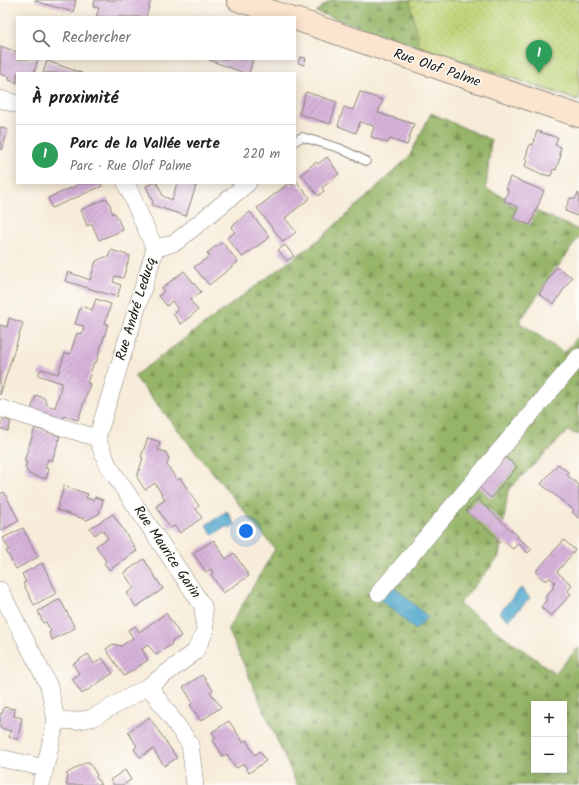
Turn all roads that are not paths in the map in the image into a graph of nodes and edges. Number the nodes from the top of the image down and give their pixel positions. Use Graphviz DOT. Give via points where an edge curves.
graph roads {
  1 [pos="238,0"];
  2 [pos="285,16"];
  3 [pos="296,19"];
  4 [pos="0,99"];
  5 [pos="16,104"];
  6 [pos="579,116"];
  7 [pos="296,140"];
  8 [pos="366,161"];
  9 [pos="126,184"];
  10 [pos="247,184"];
  11 [pos="155,249"];
  12 [pos="579,357"];
  13 [pos="0,408"];
  14 [pos="97,438"];
  15 [pos="0,590"];
  16 [pos="379,593"];
  17 [pos="149,686"];
  18 [pos="56,720"];
  19 [pos="0,758"];
  20 [pos="45,768"];
  21 [pos="41,785"];
  22 [pos="195,785"];
  1 -- 2 [label="main road"];
  3 -- 6 [label="main road, Rue Olof Palme"];
  4 -- 5 [label="street"];
  7 -- 8 [label="lane" via="302,137 339,148"];
  9 -- 11 [label="street, Rue André Leducq"];
  10 -- 11 [label="street" via="176,242"];
  11 -- 14 [label="street, Rue André Leducq"];
  12 -- 16 [label="street"];
  13 -- 14 [label="street"];
  14 -- 17 [label="street, Rue Maurice Garin" via="108,465 203,606 205,631 195,652"];
  15 -- 18 [label="street" via="49,686"];
  17 -- 18 [label="street, Rue Maurice Garin" via="92,718 75,721"];
  17 -- 22 [label="street" via="190,744"];
  18 -- 20 [label="street"];
  19 -- 20 [label="street"];
  20 -- 21 [label="street"];
}
